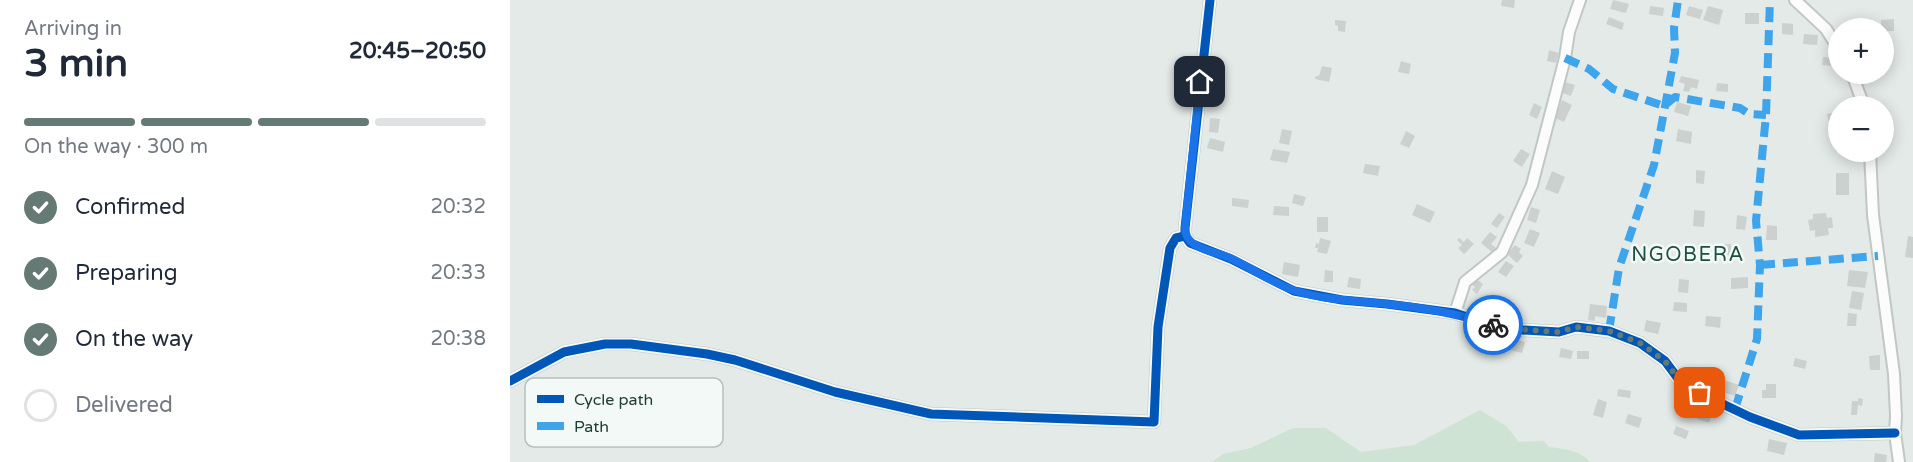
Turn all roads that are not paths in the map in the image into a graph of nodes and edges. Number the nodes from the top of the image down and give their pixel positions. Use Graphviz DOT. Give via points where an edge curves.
graph roads {
  1 [pos="1210,0"];
  2 [pos="1580,0"];
  3 [pos="1796,0"];
  4 [pos="1828,32"];
  5 [pos="1870,162"];
  6 [pos="1185,236"];
  7 [pos="1455,313"];
  8 [pos="510,381"];
  9 [pos="1895,433"];
  10 [pos="1899,462"];
  1 -- 6 [label="street"];
  2 -- 7 [label="street" via="1532,185 1502,252 1465,282"];
  3 -- 4 [label="street"];
  5 -- 9 [label="street" via="1873,215 1894,374"];
  6 -- 7 [label="street" via="1190,243 1294,291"];
  6 -- 8 [label="street" via="1176,238 1170,248 1158,327 1154,422 931,414 835,392 735,360 631,344 605,344 564,352"];
  7 -- 9 [label="street" via="1504,328 1559,332 1576,327 1609,331 1640,343 1665,361 1683,385 1799,435"];
  9 -- 10 [label="street"];
}
